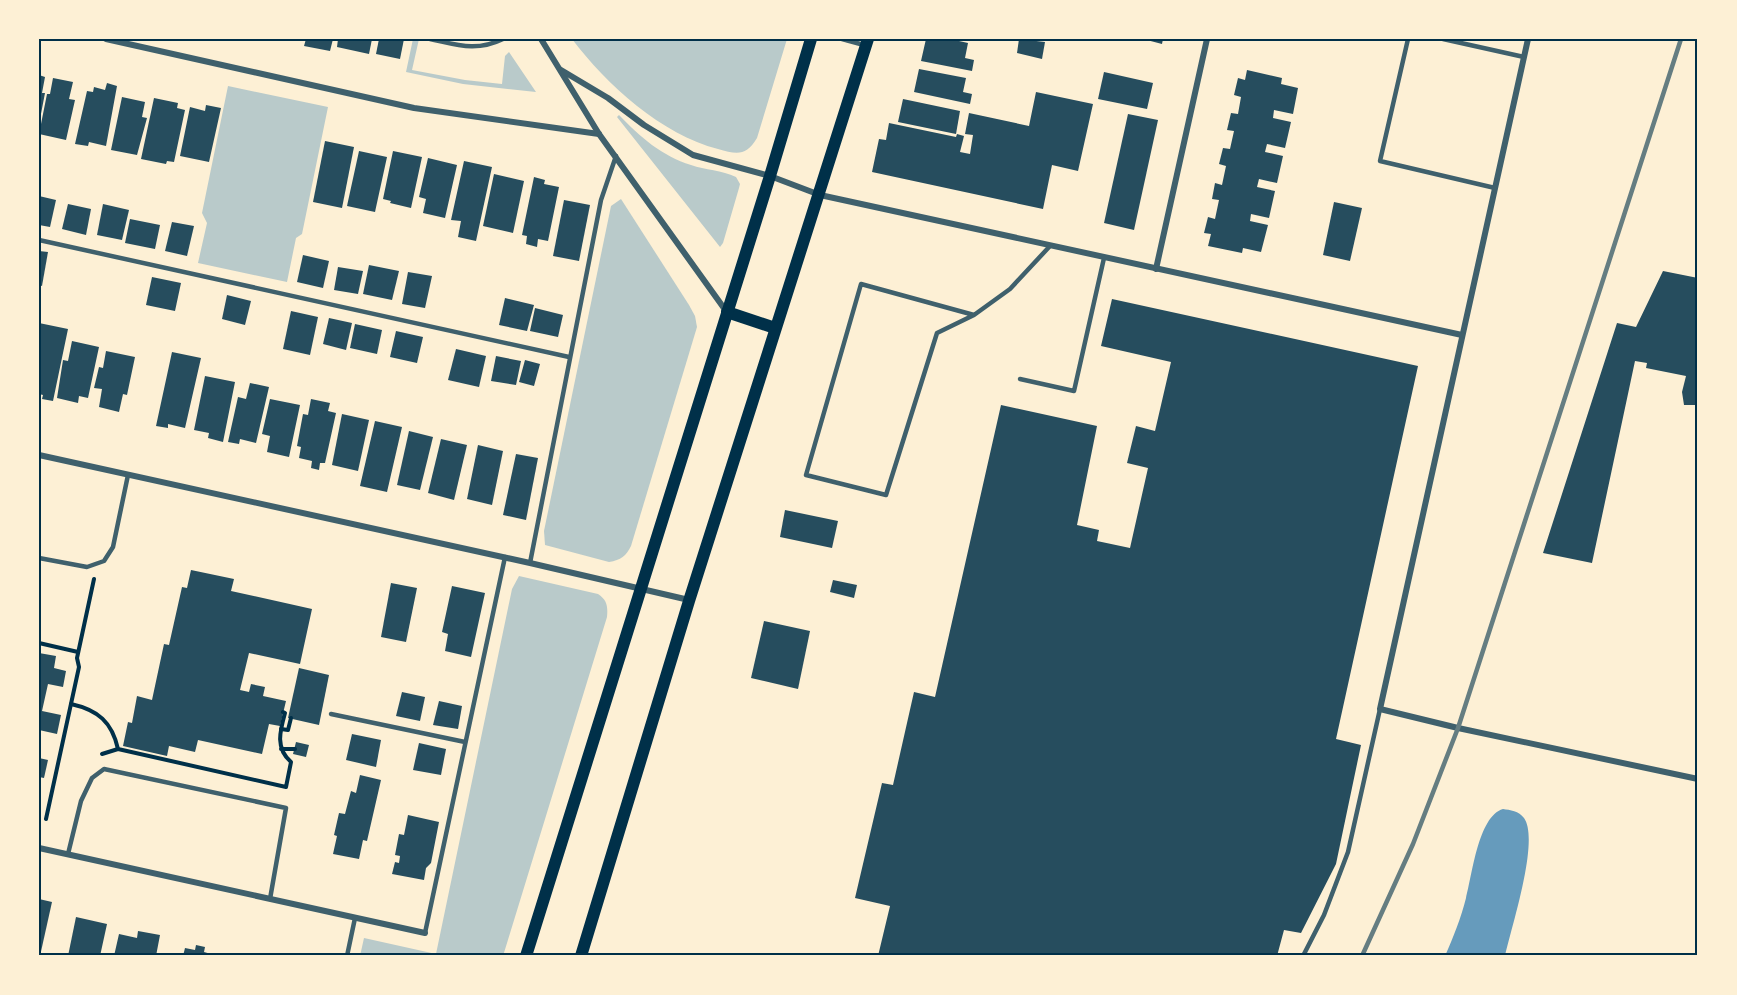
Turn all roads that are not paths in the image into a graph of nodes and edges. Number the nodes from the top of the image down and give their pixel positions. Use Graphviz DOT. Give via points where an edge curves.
graph roads {
  1 [pos="106,39"];
  2 [pos="430,39"];
  3 [pos="503,39"];
  4 [pos="541,39"];
  5 [pos="811,39"];
  6 [pos="842,39"];
  7 [pos="1207,39"];
  8 [pos="1408,39"];
  9 [pos="1443,39"];
  10 [pos="1528,39"];
  11 [pos="867,42"];
  12 [pos="1524,57"];
  13 [pos="561,70"];
  14 [pos="599,134"];
  15 [pos="616,156"];
  16 [pos="770,176"];
  17 [pos="1495,188"];
  18 [pos="820,195"];
  19 [pos="39,240"];
  20 [pos="1050,246"];
  21 [pos="1104,258"];
  22 [pos="1156,269"];
  23 [pos="727,312"];
  24 [pos="974,315"];
  25 [pos="775,328"];
  26 [pos="1462,335"];
  27 [pos="569,357"];
  28 [pos="1020,379"];
  29 [pos="39,455"];
  30 [pos="128,475"];
  31 [pos="505,557"];
  32 [pos="39,558"];
  33 [pos="530,562"];
  34 [pos="640,589"];
  35 [pos="689,601"];
  36 [pos="1380,710"];
  37 [pos="331,714"];
  38 [pos="465,742"];
  39 [pos="1698,779"];
  40 [pos="39,848"];
  41 [pos="68,854"];
  42 [pos="270,899"];
  43 [pos="355,918"];
  44 [pos="425,933"];
  45 [pos="347,956"];
  46 [pos="526,956"];
  47 [pos="581,956"];
  48 [pos="1303,956"];
  1 -- 14 [label="street" via="414,108"];
  2 -- 3 [label="lane" via="469,47"];
  4 -- 13 [label="street"];
  5 -- 16 [label="main road"];
  6 -- 11 [label="lane"];
  7 -- 22 [label="street"];
  8 -- 17 [label="lane" via="1380,161"];
  9 -- 12 [label="lane"];
  10 -- 12 [label="street"];
  11 -- 18 [label="main road"];
  12 -- 17 [label="street"];
  13 -- 14 [label="street"];
  13 -- 16 [label="street" via="693,155"];
  14 -- 15 [label="street"];
  15 -- 23 [label="street"];
  15 -- 27 [label="lane" via="601,200"];
  16 -- 18 [label="street"];
  16 -- 23 [label="main road"];
  17 -- 26 [label="street"];
  18 -- 20 [label="street"];
  18 -- 25 [label="main road"];
  19 -- 27 [label="lane"];
  20 -- 21 [label="street"];
  20 -- 24 [label="lane" via="1010,289"];
  21 -- 22 [label="street"];
  21 -- 28 [label="lane" via="1074,391"];
  22 -- 26 [label="street"];
  23 -- 25 [label="main road"];
  23 -- 34 [label="main road"];
  24 -- 24 [label="lane" via="938,333 886,495 806,475 861,284"];
  25 -- 35 [label="main road"];
  26 -- 36 [label="street"];
  27 -- 33 [label="lane"];
  29 -- 30 [label="street"];
  30 -- 31 [label="street"];
  30 -- 32 [label="lane" via="113,547 104,561 87,567"];
  31 -- 33 [label="street"];
  31 -- 38 [label="lane"];
  33 -- 34 [label="street"];
  34 -- 35 [label="street"];
  34 -- 46 [label="main road"];
  35 -- 47 [label="main road"];
  36 -- 39 [label="street"];
  36 -- 48 [label="lane" via="1348,852"];
  37 -- 38 [label="lane"];
  38 -- 44 [label="lane"];
  40 -- 41 [label="street"];
  41 -- 42 [label="street"];
  41 -- 42 [label="lane" via="81,801 92,778 104,769 286,808"];
  42 -- 43 [label="street"];
  43 -- 44 [label="street"];
  43 -- 45 [label="lane"];
}
